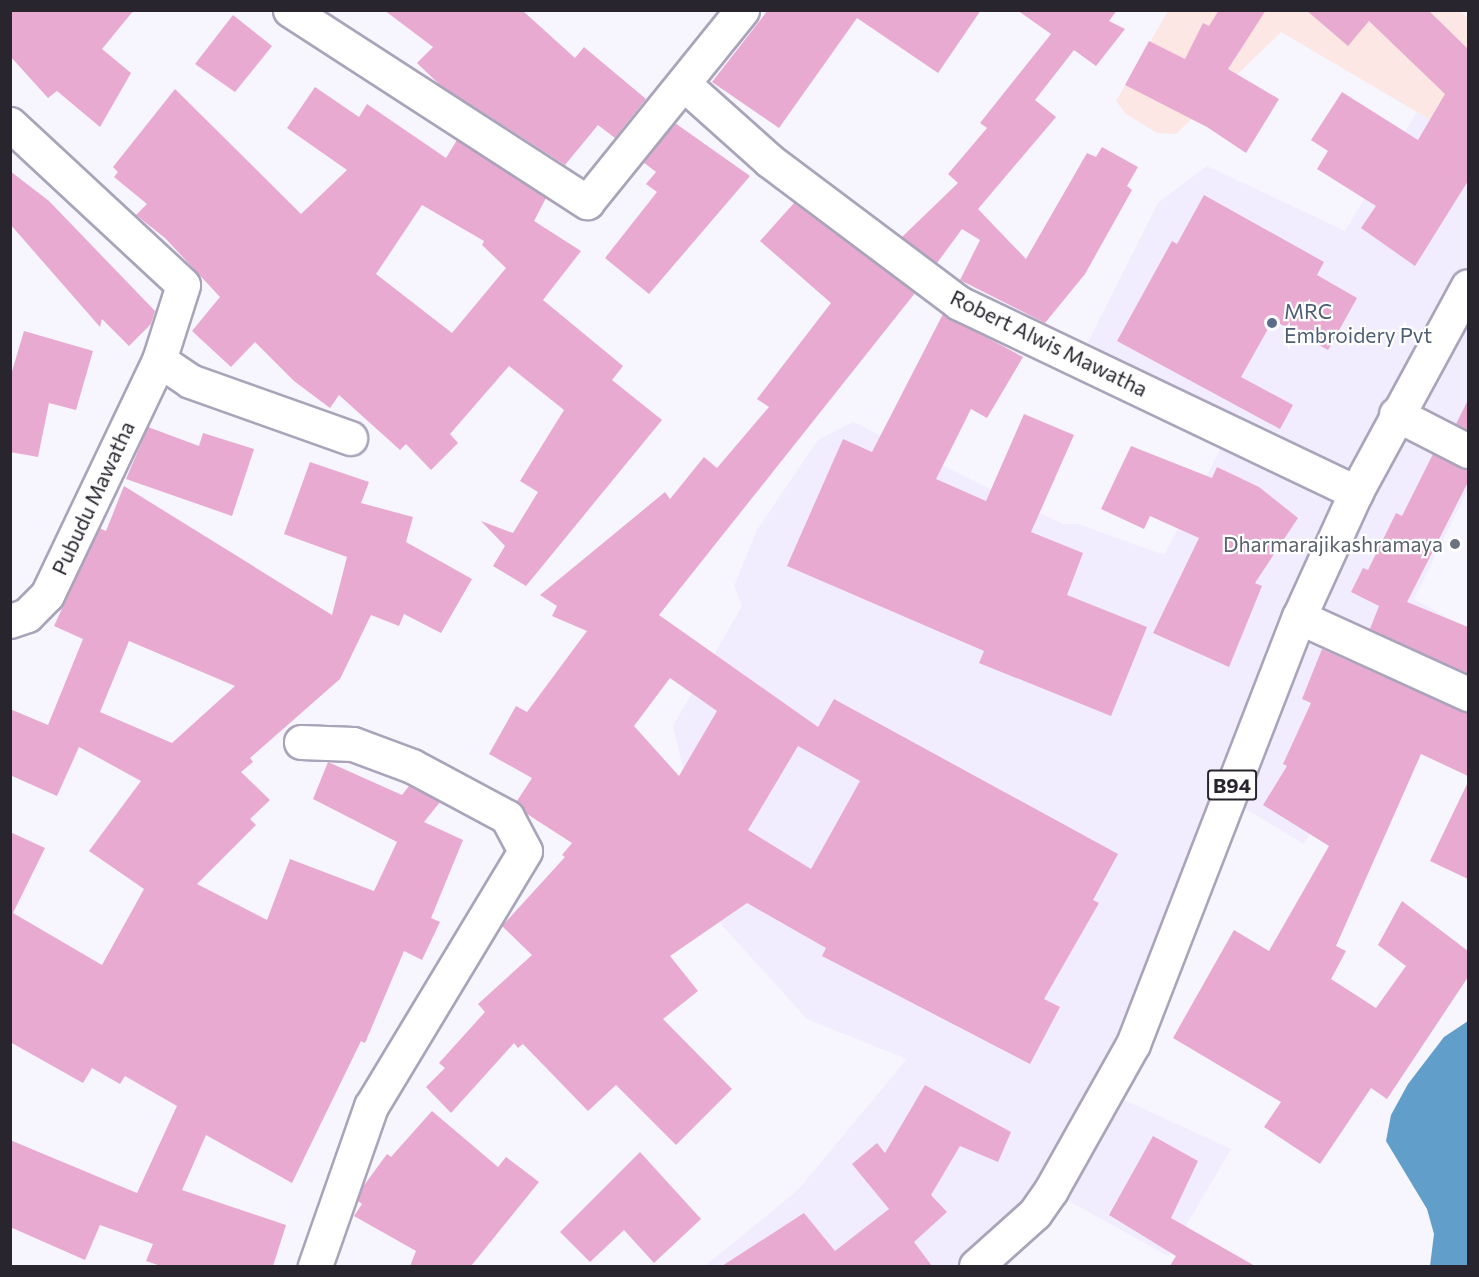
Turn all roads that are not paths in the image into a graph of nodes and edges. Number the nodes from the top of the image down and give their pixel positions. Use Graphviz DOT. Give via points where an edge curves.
graph roads {
  1 [pos="290,10"];
  2 [pos="742,10"];
  3 [pos="685,85"];
  4 [pos="10,124"];
  5 [pos="1468,286"];
  6 [pos="159,360"];
  7 [pos="1396,414"];
  8 [pos="350,438"];
  9 [pos="1468,451"];
  10 [pos="1356,492"];
  11 [pos="1299,617"];
  12 [pos="10,621"];
  13 [pos="1468,694"];
  14 [pos="301,742"];
  15 [pos="315,1266"];
  16 [pos="976,1266"];
  1 -- 3 [label="street" via="587,202"];
  2 -- 3 [label="street"];
  3 -- 10 [label="street, Robert Alwis Mawatha" via="770,161 959,303"];
  4 -- 6 [label="street, Pubudu Mawatha" via="183,285"];
  5 -- 7 [label="street, B94"];
  6 -- 8 [label="street" via="190,381"];
  6 -- 12 [label="street, Pubudu Mawatha" via="47,595 27,615"];
  7 -- 9 [label="street"];
  7 -- 10 [label="street, B94"];
  10 -- 11 [label="street, B94"];
  11 -- 13 [label="street"];
  11 -- 16 [label="street, B94" via="1137,1037 1095,1119 1035,1214"];
  14 -- 15 [label="street" via="353,744 412,766 507,817 525,851 371,1106"];
}
